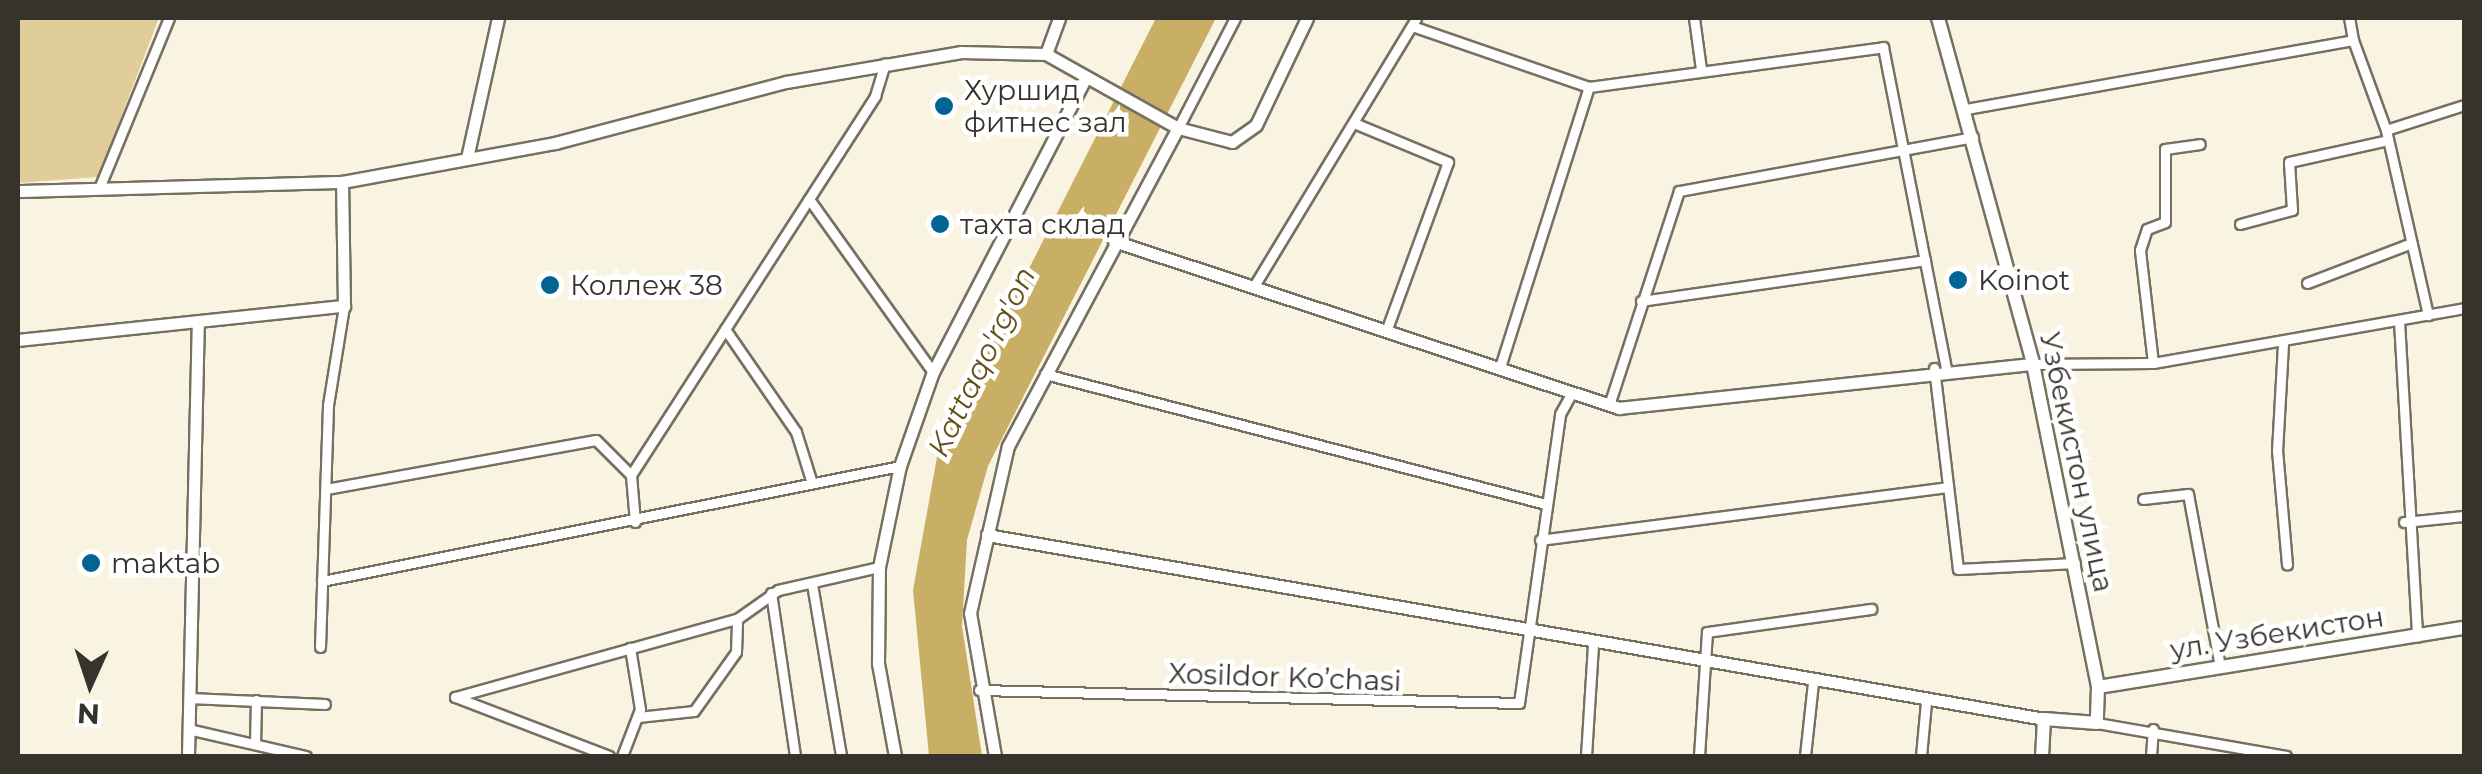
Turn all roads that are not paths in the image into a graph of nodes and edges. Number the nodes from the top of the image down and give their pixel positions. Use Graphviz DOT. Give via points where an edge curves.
graph roads {
  1 [pos="169,18"];
  2 [pos="498,18"];
  3 [pos="1059,18"];
  4 [pos="1235,18"];
  5 [pos="1307,18"];
  6 [pos="1694,18"];
  7 [pos="1938,18"];
  8 [pos="2349,18"];
  9 [pos="1414,22"];
  10 [pos="2353,40"];
  11 [pos="1046,54"];
  12 [pos="886,63"];
  13 [pos="1701,69"];
  14 [pos="1086,77"];
  15 [pos="1589,87"];
  16 [pos="2464,105"];
  17 [pos="1966,109"];
  18 [pos="1354,123"];
  19 [pos="1174,125"];
  20 [pos="2387,135"];
  21 [pos="1973,137"];
  22 [pos="2200,144"];
  23 [pos="1905,152"];
  24 [pos="467,158"];
  25 [pos="342,182"];
  26 [pos="100,186"];
  27 [pos="18,192"];
  28 [pos="809,199"];
  29 [pos="2240,224"];
  30 [pos="1114,241"];
  31 [pos="2412,243"];
  32 [pos="1925,260"];
  33 [pos="2308,283"];
  34 [pos="1254,286"];
  35 [pos="1640,301"];
  36 [pos="344,306"];
  37 [pos="2464,308"];
  38 [pos="2428,315"];
  39 [pos="2399,321"];
  40 [pos="198,326"];
  41 [pos="725,329"];
  42 [pos="1387,329"];
  43 [pos="18,340"];
  44 [pos="2284,344"];
  45 [pos="2153,362"];
  46 [pos="2032,364"];
  47 [pos="1500,367"];
  48 [pos="1940,368"];
  49 [pos="933,372"];
  50 [pos="1042,373"];
  51 [pos="1572,392"];
  52 [pos="1608,405"];
  53 [pos="900,466"];
  54 [pos="631,475"];
  55 [pos="812,483"];
  56 [pos="1947,487"];
  57 [pos="326,489"];
  58 [pos="2143,499"];
  59 [pos="1546,504"];
  60 [pos="2464,516"];
  61 [pos="636,522"];
  62 [pos="2404,522"];
  63 [pos="987,536"];
  64 [pos="1540,540"];
  65 [pos="2075,563"];
  66 [pos="2287,565"];
  67 [pos="880,567"];
  68 [pos="322,582"];
  69 [pos="812,584"];
  70 [pos="771,593"];
  71 [pos="1870,609"];
  72 [pos="737,619"];
  73 [pos="2464,628"];
  74 [pos="1529,634"];
  75 [pos="2416,636"];
  76 [pos="1593,644"];
  77 [pos="320,647"];
  78 [pos="630,648"];
  79 [pos="1706,662"];
  80 [pos="2220,667"];
  81 [pos="1812,682"];
  82 [pos="2098,687"];
  83 [pos="979,690"];
  84 [pos="189,698"];
  85 [pos="256,700"];
  86 [pos="1926,702"];
  87 [pos="325,704"];
  88 [pos="638,717"];
  89 [pos="2044,719"];
  90 [pos="2097,723"];
  91 [pos="2153,729"];
  92 [pos="188,730"];
  93 [pos="255,744"];
  94 [pos="2265,753"];
  95 [pos="188,756"];
  96 [pos="306,756"];
  97 [pos="610,756"];
  98 [pos="622,756"];
  99 [pos="795,756"];
  100 [pos="841,756"];
  101 [pos="894,756"];
  102 [pos="995,756"];
  103 [pos="1586,756"];
  104 [pos="1699,756"];
  105 [pos="1805,756"];
  106 [pos="1921,756"];
  107 [pos="2042,756"];
  108 [pos="2150,756"];
  109 [pos="2286,756"];
  1 -- 26 [label="street"];
  2 -- 24 [label="street"];
  3 -- 11 [label="street"];
  4 -- 19 [label="street"];
  5 -- 19 [label="street" via="1245,138 1210,140"];
  6 -- 13 [label="street"];
  7 -- 17 [label="main road, Узбекистон улица"];
  8 -- 10 [label="street"];
  9 -- 15 [label="street"];
  9 -- 18 [label="street"];
  10 -- 17 [label="street"];
  10 -- 20 [label="street"];
  11 -- 12 [label="street"];
  11 -- 14 [label="street"];
  12 -- 24 [label="street"];
  12 -- 28 [label="street" via="875,96"];
  13 -- 15 [label="street"];
  13 -- 23 [label="street" via="1883,48"];
  14 -- 19 [label="street"];
  14 -- 49 [label="street"];
  15 -- 47 [label="street"];
  16 -- 20 [label="street"];
  17 -- 21 [label="main road, Узбекистон улица"];
  18 -- 34 [label="street"];
  18 -- 42 [label="street" via="1448,162"];
  19 -- 30 [label="street"];
  20 -- 29 [label="street" via="2289,162 2292,210"];
  20 -- 31 [label="street"];
  21 -- 23 [label="street"];
  21 -- 46 [label="main road, Узбекистон улица"];
  22 -- 45 [label="street" via="2165,148 2166,218 2147,229 2140,250"];
  23 -- 32 [label="street"];
  23 -- 35 [label="street" via="1678,191"];
  24 -- 25 [label="street"];
  25 -- 26 [label="street"];
  25 -- 36 [label="street"];
  26 -- 27 [label="street"];
  28 -- 41 [label="street"];
  28 -- 49 [label="street"];
  30 -- 34 [label="street"];
  30 -- 50 [label="street"];
  31 -- 33 [label="street"];
  31 -- 38 [label="street"];
  32 -- 35 [label="street"];
  32 -- 48 [label="street"];
  34 -- 42 [label="street"];
  35 -- 52 [label="street"];
  36 -- 40 [label="street"];
  36 -- 57 [label="street"];
  37 -- 38 [label="street"];
  38 -- 39 [label="street"];
  39 -- 44 [label="street"];
  39 -- 62 [label="street"];
  40 -- 43 [label="street"];
  40 -- 84 [label="street"];
  41 -- 54 [label="street"];
  41 -- 55 [label="street" via="796,432"];
  42 -- 47 [label="street"];
  44 -- 45 [label="street"];
  44 -- 66 [label="street" via="2277,450"];
  45 -- 46 [label="street"];
  46 -- 48 [label="street"];
  46 -- 65 [label="main road, Узбекистон улица"];
  47 -- 51 [label="street"];
  48 -- 52 [label="street"];
  48 -- 56 [label="street"];
  49 -- 53 [label="street"];
  50 -- 59 [label="street"];
  50 -- 63 [label="street" via="1008,446"];
  51 -- 52 [label="street"];
  51 -- 59 [label="street"];
  53 -- 55 [label="street"];
  53 -- 67 [label="street"];
  54 -- 57 [label="street" via="596,440"];
  54 -- 61 [label="street"];
  55 -- 61 [label="street"];
  56 -- 64 [label="street"];
  56 -- 65 [label="street" via="1958,569"];
  57 -- 68 [label="street"];
  58 -- 80 [label="street" via="2188,494"];
  59 -- 64 [label="street"];
  60 -- 62 [label="street"];
  61 -- 68 [label="street"];
  62 -- 75 [label="street"];
  63 -- 74 [label="street"];
  63 -- 83 [label="street" via="970,613"];
  64 -- 74 [label="street"];
  65 -- 82 [label="main road, Узбекистон улица"];
  67 -- 69 [label="street"];
  67 -- 101 [label="street" via="878,663"];
  68 -- 77 [label="street"];
  69 -- 70 [label="street"];
  69 -- 100 [label="street"];
  70 -- 72 [label="street"];
  70 -- 99 [label="street"];
  71 -- 79 [label="street" via="1707,632"];
  72 -- 78 [label="street"];
  72 -- 88 [label="street" via="736,652 694,711"];
  73 -- 75 [label="main road, ул. Узбекистон"];
  74 -- 76 [label="street"];
  74 -- 83 [label="street, Xosildor Ko’chasi" via="1510,707"];
  75 -- 80 [label="main road, ул. Узбекистон"];
  76 -- 79 [label="street"];
  76 -- 103 [label="street"];
  78 -- 88 [label="street"];
  78 -- 97 [label="street" via="455,698"];
  79 -- 81 [label="street"];
  79 -- 104 [label="street"];
  80 -- 82 [label="main road, ул. Узбекистон"];
  81 -- 86 [label="street"];
  81 -- 105 [label="street"];
  82 -- 90 [label="main road, Узбекистон улица"];
  83 -- 102 [label="street"];
  84 -- 85 [label="street"];
  84 -- 92 [label="street"];
  85 -- 87 [label="street"];
  85 -- 93 [label="street"];
  86 -- 89 [label="street"];
  86 -- 106 [label="street"];
  88 -- 98 [label="street"];
  89 -- 90 [label="main road"];
  89 -- 107 [label="main road"];
  90 -- 91 [label="street"];
  91 -- 94 [label="street"];
  91 -- 108 [label="street"];
  92 -- 93 [label="street"];
  92 -- 95 [label="street"];
  93 -- 96 [label="street"];
  94 -- 109 [label="street"];
}
